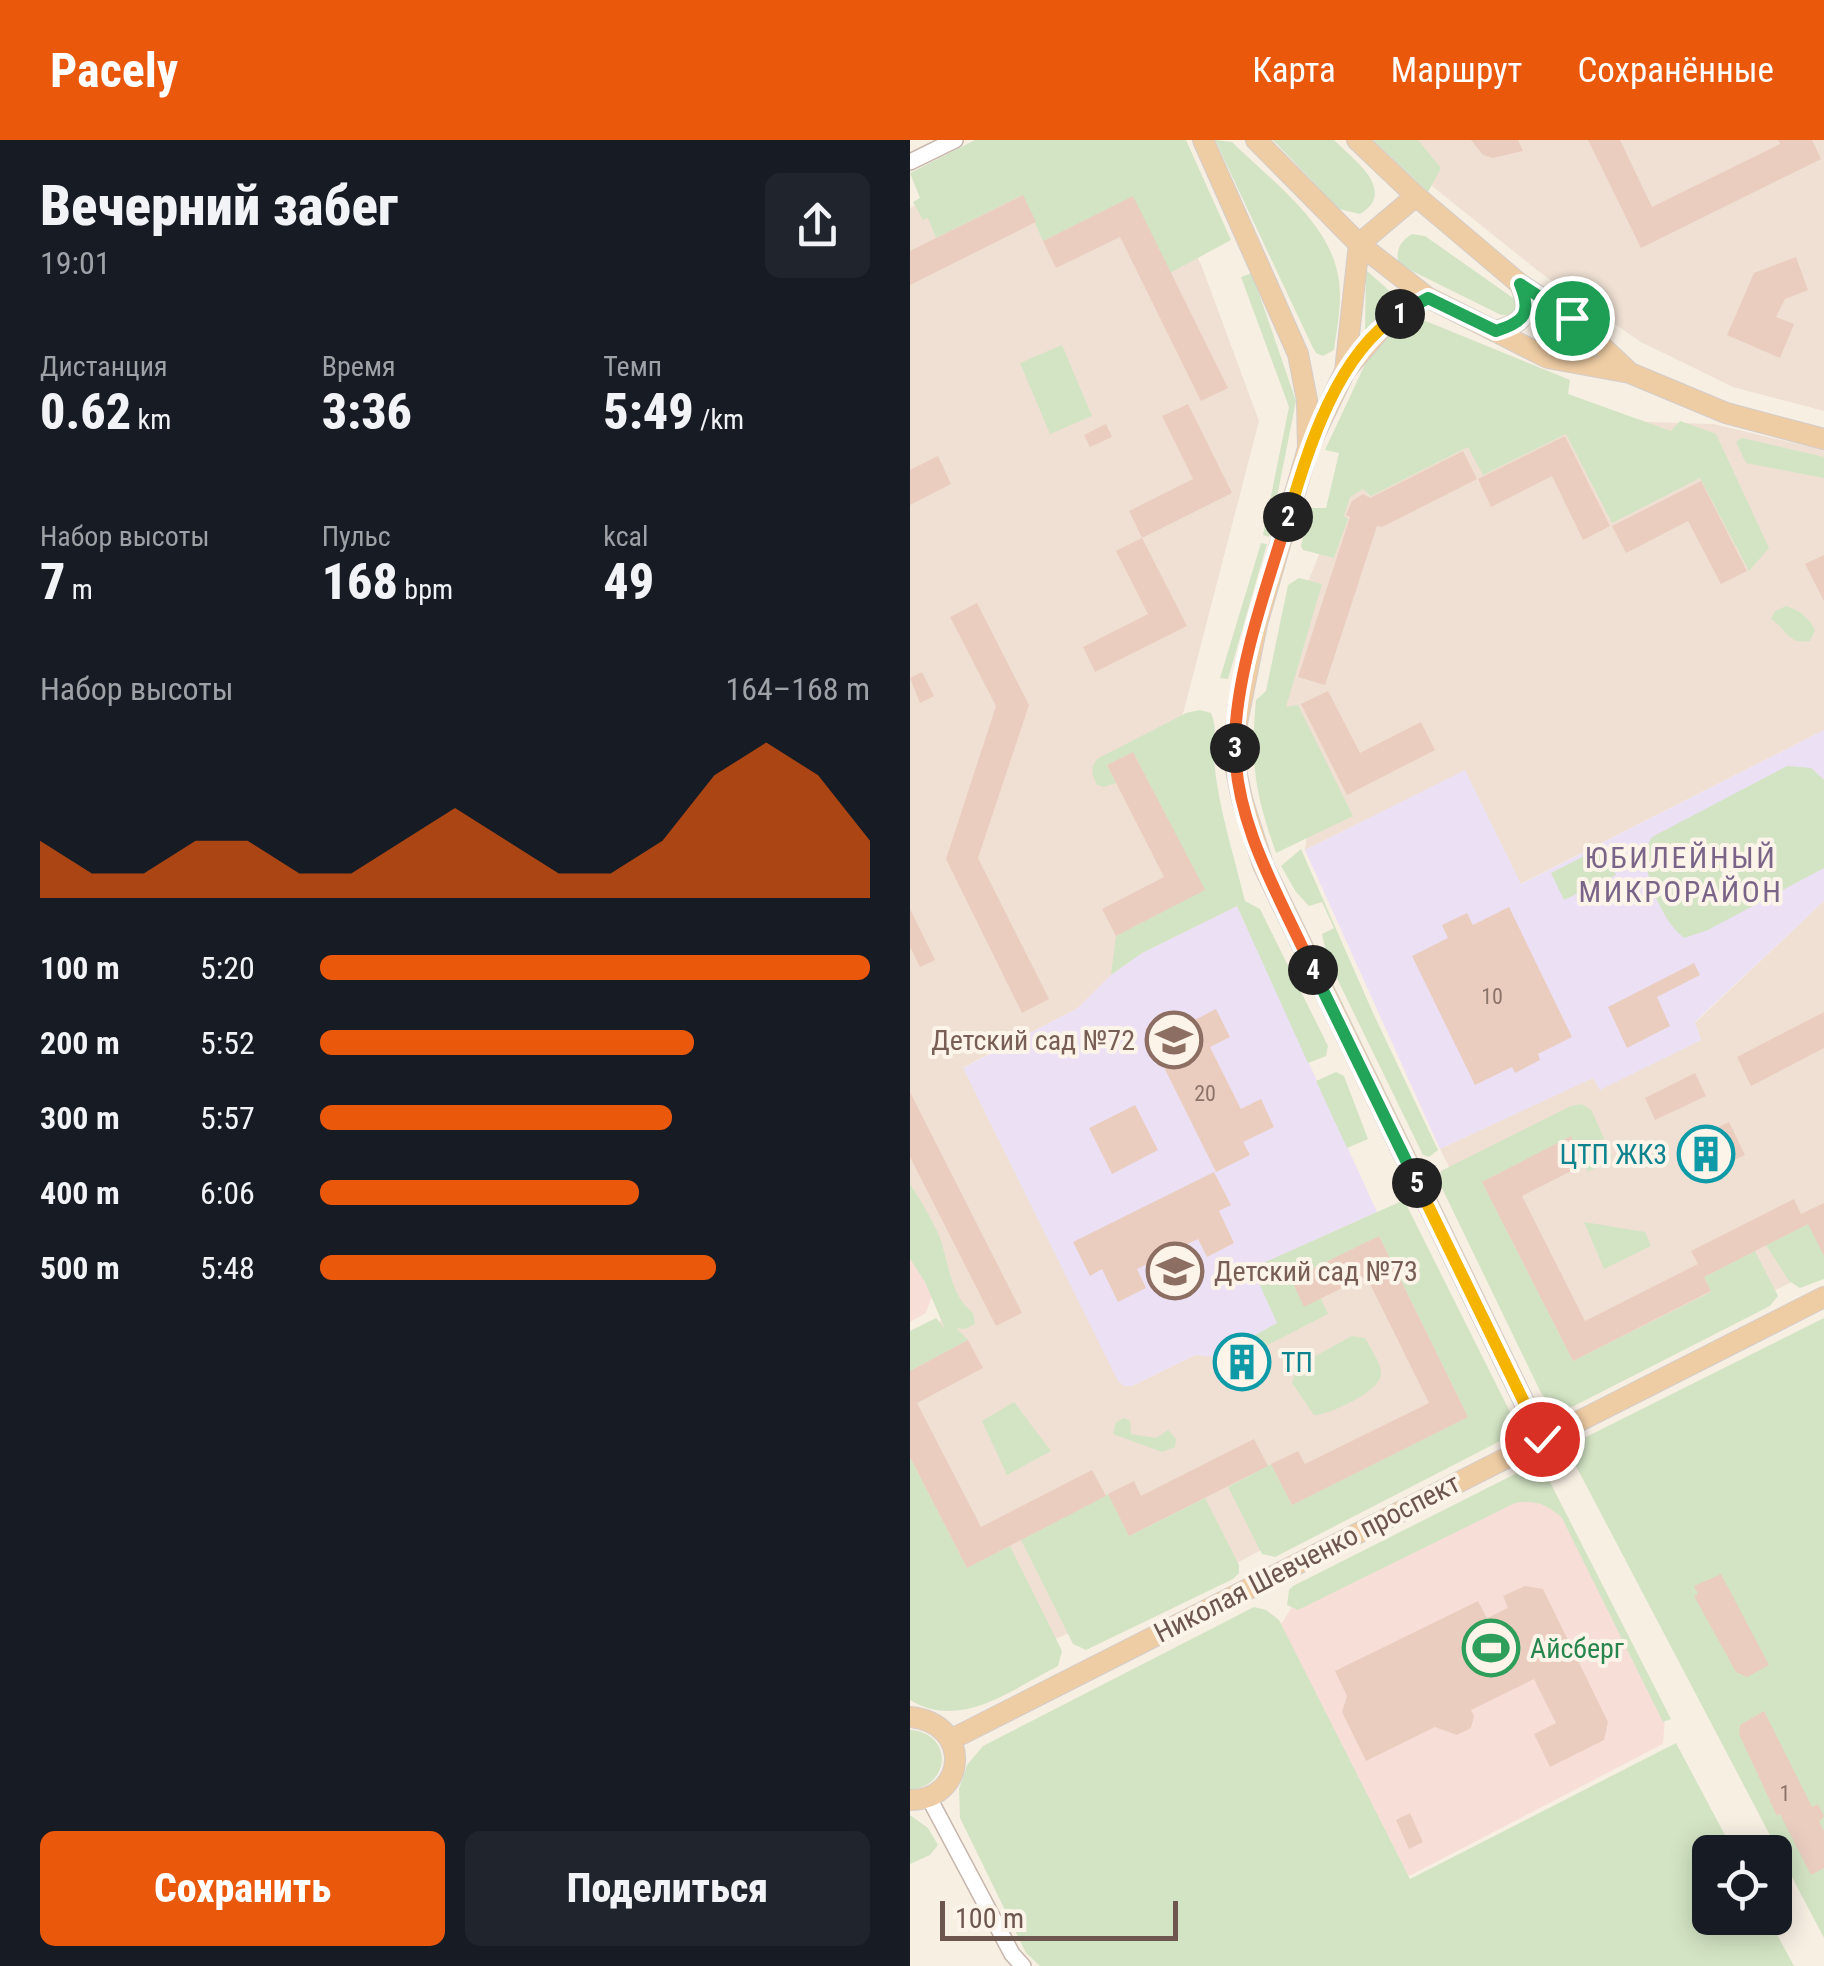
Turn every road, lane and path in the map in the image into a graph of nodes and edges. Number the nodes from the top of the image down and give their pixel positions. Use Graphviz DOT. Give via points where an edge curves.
graph roads {
  1 [pos="955,140"];
  2 [pos="1203,140"];
  3 [pos="1256,140"];
  4 [pos="1357,140"];
  5 [pos="910,162"];
  6 [pos="1416,196"];
  7 [pos="1359,244"];
  8 [pos="1520,284"];
  9 [pos="1428,298"];
  10 [pos="1496,331"];
  11 [pos="1345,371"];
  12 [pos="1630,372"];
  13 [pos="1824,439"];
  14 [pos="1308,448"];
  15 [pos="1824,1297"];
  16 [pos="1542,1439"];
  17 [pos="910,1717"];
  18 [pos="952,1739"];
  19 [pos="920,1799"];
  20 [pos="1023,1966"];
  1 -- 5 [label="street"];
  2 -- 14 [label="main road" via="1298,354"];
  3 -- 7 [label="main road"];
  4 -- 6 [label="main road"];
  6 -- 7 [label="main road"];
  6 -- 8 [label="main road"];
  7 -- 9 [label="main road"];
  7 -- 11 [label="main road"];
  8 -- 10 [label="main road" via="1525,315"];
  8 -- 12 [label="main road" via="1572,318"];
  9 -- 10 [label="main road"];
  9 -- 11 [label="main road" via="1388,322"];
  10 -- 12 [label="main road" via="1548,358"];
  11 -- 14 [label="main road"];
  12 -- 13 [label="main road" via="1726,413"];
  14 -- 16 [label="main road" via="1240,700 1235,764 1242,799 1263,865"];
  15 -- 16 [label="main road, Николая Шевченко проспект"];
  16 -- 18 [label="main road, Николая Шевченко проспект"];
  17 -- 18 [label="main road" via="939,1725"];
  18 -- 19 [label="main road" via="956,1756 946,1784"];
  19 -- 20 [label="street"];
}
